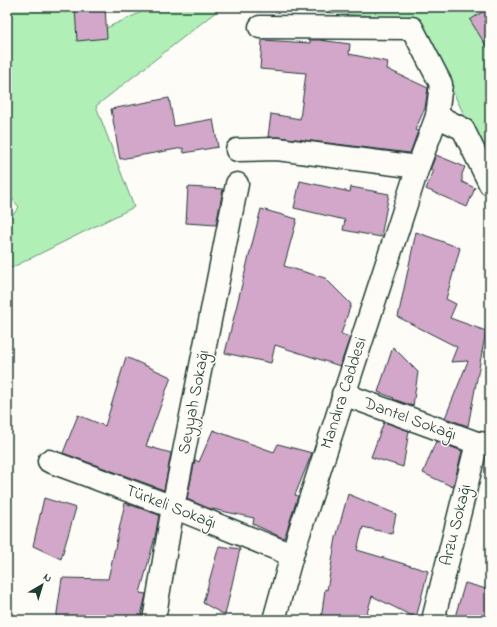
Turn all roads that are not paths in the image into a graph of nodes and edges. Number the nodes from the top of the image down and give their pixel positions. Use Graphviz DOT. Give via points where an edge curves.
graph roads {
  1 [pos="260,27"];
  2 [pos="438,116"];
  3 [pos="237,150"];
  4 [pos="418,167"];
  5 [pos="238,184"];
  6 [pos="490,184"];
  7 [pos="343,394"];
  8 [pos="483,444"];
  9 [pos="49,462"];
  10 [pos="173,507"];
  11 [pos="292,555"];
  12 [pos="154,620"];
  13 [pos="274,620"];
  14 [pos="433,620"];
  1 -- 2 [label="street, Mandıra Caddesi" via="412,28 441,84"];
  2 -- 4 [label="street, Mandıra Caddesi"];
  2 -- 6 [label="street" via="463,129"];
  3 -- 4 [label="street" via="277,149"];
  4 -- 7 [label="street, Mandıra Caddesi"];
  5 -- 10 [label="street, Seyyah Sokağı"];
  7 -- 8 [label="street, Dantel Sokağı"];
  7 -- 11 [label="street, Mandıra Caddesi"];
  8 -- 14 [label="street, Arzu Sokağı"];
  9 -- 10 [label="street, Türkeli Sokağı"];
  10 -- 11 [label="street, Türkeli Sokağı"];
  10 -- 12 [label="street, Seyyah Sokağı"];
  11 -- 13 [label="street, Mandıra Caddesi"];
}
